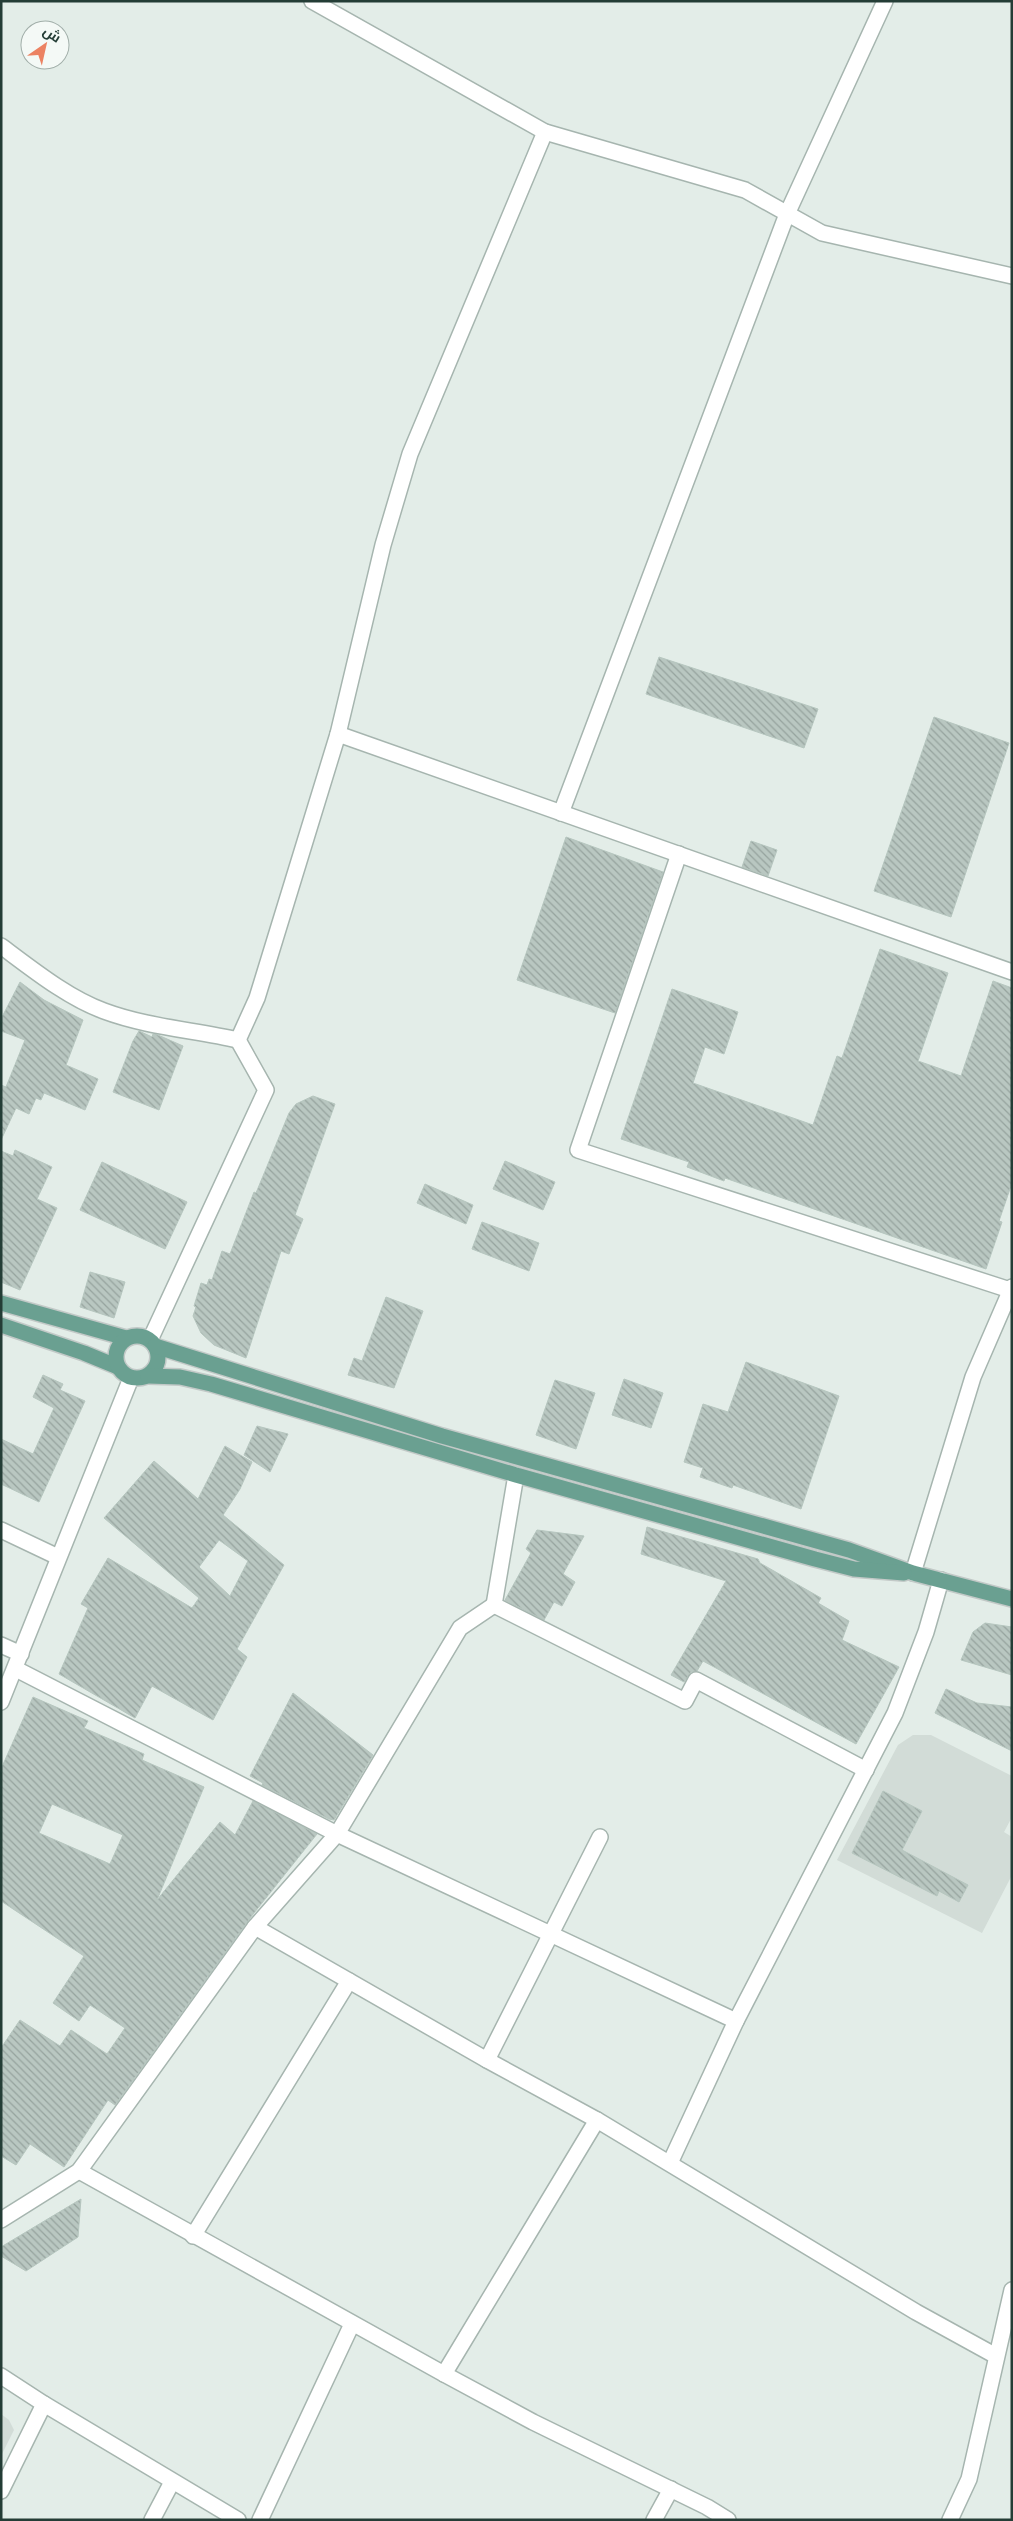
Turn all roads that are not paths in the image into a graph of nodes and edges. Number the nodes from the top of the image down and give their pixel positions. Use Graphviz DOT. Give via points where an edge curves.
graph roads {
  1 [pos="312,1"];
  2 [pos="886,1"];
  3 [pos="545,132"];
  4 [pos="787,214"];
  5 [pos="1012,276"];
  6 [pos="338,734"];
  7 [pos="562,813"];
  8 [pos="679,854"];
  9 [pos="1,946"];
  10 [pos="1012,972"];
  11 [pos="238,1040"];
  12 [pos="1010,1295"];
  13 [pos="7,1305"];
  14 [pos="3,1326"];
  15 [pos="126,1338"];
  16 [pos="153,1343"];
  17 [pos="118,1367"];
  18 [pos="148,1376"];
  19 [pos="131,1378"];
  20 [pos="516,1476"];
  21 [pos="1,1530"];
  22 [pos="58,1557"];
  23 [pos="913,1573"];
  24 [pos="941,1580"];
  25 [pos="1012,1598"];
  26 [pos="494,1605"];
  27 [pos="1,1645"];
  28 [pos="21,1654"];
  29 [pos="16,1669"];
  30 [pos="1,1702"];
  31 [pos="866,1770"];
  32 [pos="337,1834"];
  33 [pos="600,1837"];
  34 [pos="255,1927"];
  35 [pos="550,1934"];
  36 [pos="349,1981"];
  37 [pos="736,2021"];
  38 [pos="487,2060"];
  39 [pos="597,2120"];
  40 [pos="670,2162"];
  41 [pos="79,2171"];
  42 [pos="1,2220"];
  43 [pos="193,2236"];
  44 [pos="1012,2290"];
  45 [pos="352,2324"];
  46 [pos="996,2356"];
  47 [pos="444,2374"];
  48 [pos="1,2376"];
  49 [pos="44,2404"];
  50 [pos="172,2482"];
  51 [pos="671,2489"];
  52 [pos="1,2491"];
  53 [pos="152,2520"];
  54 [pos="238,2520"];
  55 [pos="260,2520"];
  56 [pos="654,2520"];
  57 [pos="728,2520"];
  58 [pos="950,2520"];
  1 -- 3 [label="street"];
  2 -- 4 [label="street"];
  3 -- 4 [label="street" via="745,190"];
  3 -- 6 [label="street" via="410,454 383,545"];
  4 -- 5 [label="street" via="822,233"];
  4 -- 7 [label="street"];
  6 -- 7 [label="street"];
  6 -- 11 [label="street" via="257,998"];
  7 -- 8 [label="street"];
  8 -- 10 [label="street"];
  8 -- 12 [label="street" via="578,1150"];
  9 -- 11 [label="street" via="53,984 103,1011"];
  11 -- 16 [label="street" via="266,1090"];
  12 -- 23 [label="street" via="973,1377"];
  13 -- 14 [label="main road"];
  13 -- 15 [label="main road"];
  14 -- 17 [label="main road"];
  15 -- 16 [label="main road" via="134,1336"];
  15 -- 17 [label="main road" via="116,1351"];
  16 -- 18 [label="main road" via="158,1363"];
  16 -- 23 [label="main road" via="442,1436 849,1550"];
  17 -- 19 [label="main road"];
  18 -- 19 [label="main road"];
  18 -- 20 [label="main road" via="180,1377 211,1384"];
  19 -- 22 [label="street"];
  20 -- 23 [label="main road" via="822,1561 874,1572"];
  20 -- 26 [label="street"];
  21 -- 22 [label="street"];
  22 -- 28 [label="street"];
  23 -- 24 [label="main road"];
  24 -- 25 [label="main road"];
  24 -- 31 [label="street" via="926,1632 895,1713"];
  26 -- 31 [label="street" via="685,1700 696,1680"];
  26 -- 32 [label="street" via="460,1628"];
  27 -- 28 [label="street"];
  28 -- 29 [label="street"];
  29 -- 30 [label="street"];
  29 -- 32 [label="street"];
  31 -- 37 [label="street"];
  32 -- 34 [label="street"];
  32 -- 35 [label="street"];
  33 -- 35 [label="street"];
  34 -- 36 [label="street"];
  34 -- 41 [label="street"];
  35 -- 37 [label="street"];
  35 -- 38 [label="street"];
  36 -- 38 [label="street"];
  36 -- 43 [label="street"];
  37 -- 40 [label="street"];
  38 -- 39 [label="street"];
  39 -- 40 [label="street"];
  39 -- 47 [label="street"];
  40 -- 46 [label="street" via="916,2312"];
  41 -- 42 [label="street"];
  41 -- 43 [label="street"];
  43 -- 45 [label="street"];
  44 -- 46 [label="street"];
  45 -- 47 [label="street"];
  45 -- 55 [label="street"];
  46 -- 58 [label="street" via="969,2479"];
  47 -- 51 [label="street" via="533,2422"];
  48 -- 49 [label="street"];
  49 -- 50 [label="street"];
  49 -- 52 [label="street"];
  50 -- 53 [label="street"];
  50 -- 54 [label="street"];
  51 -- 56 [label="street"];
  51 -- 57 [label="street"];
}
